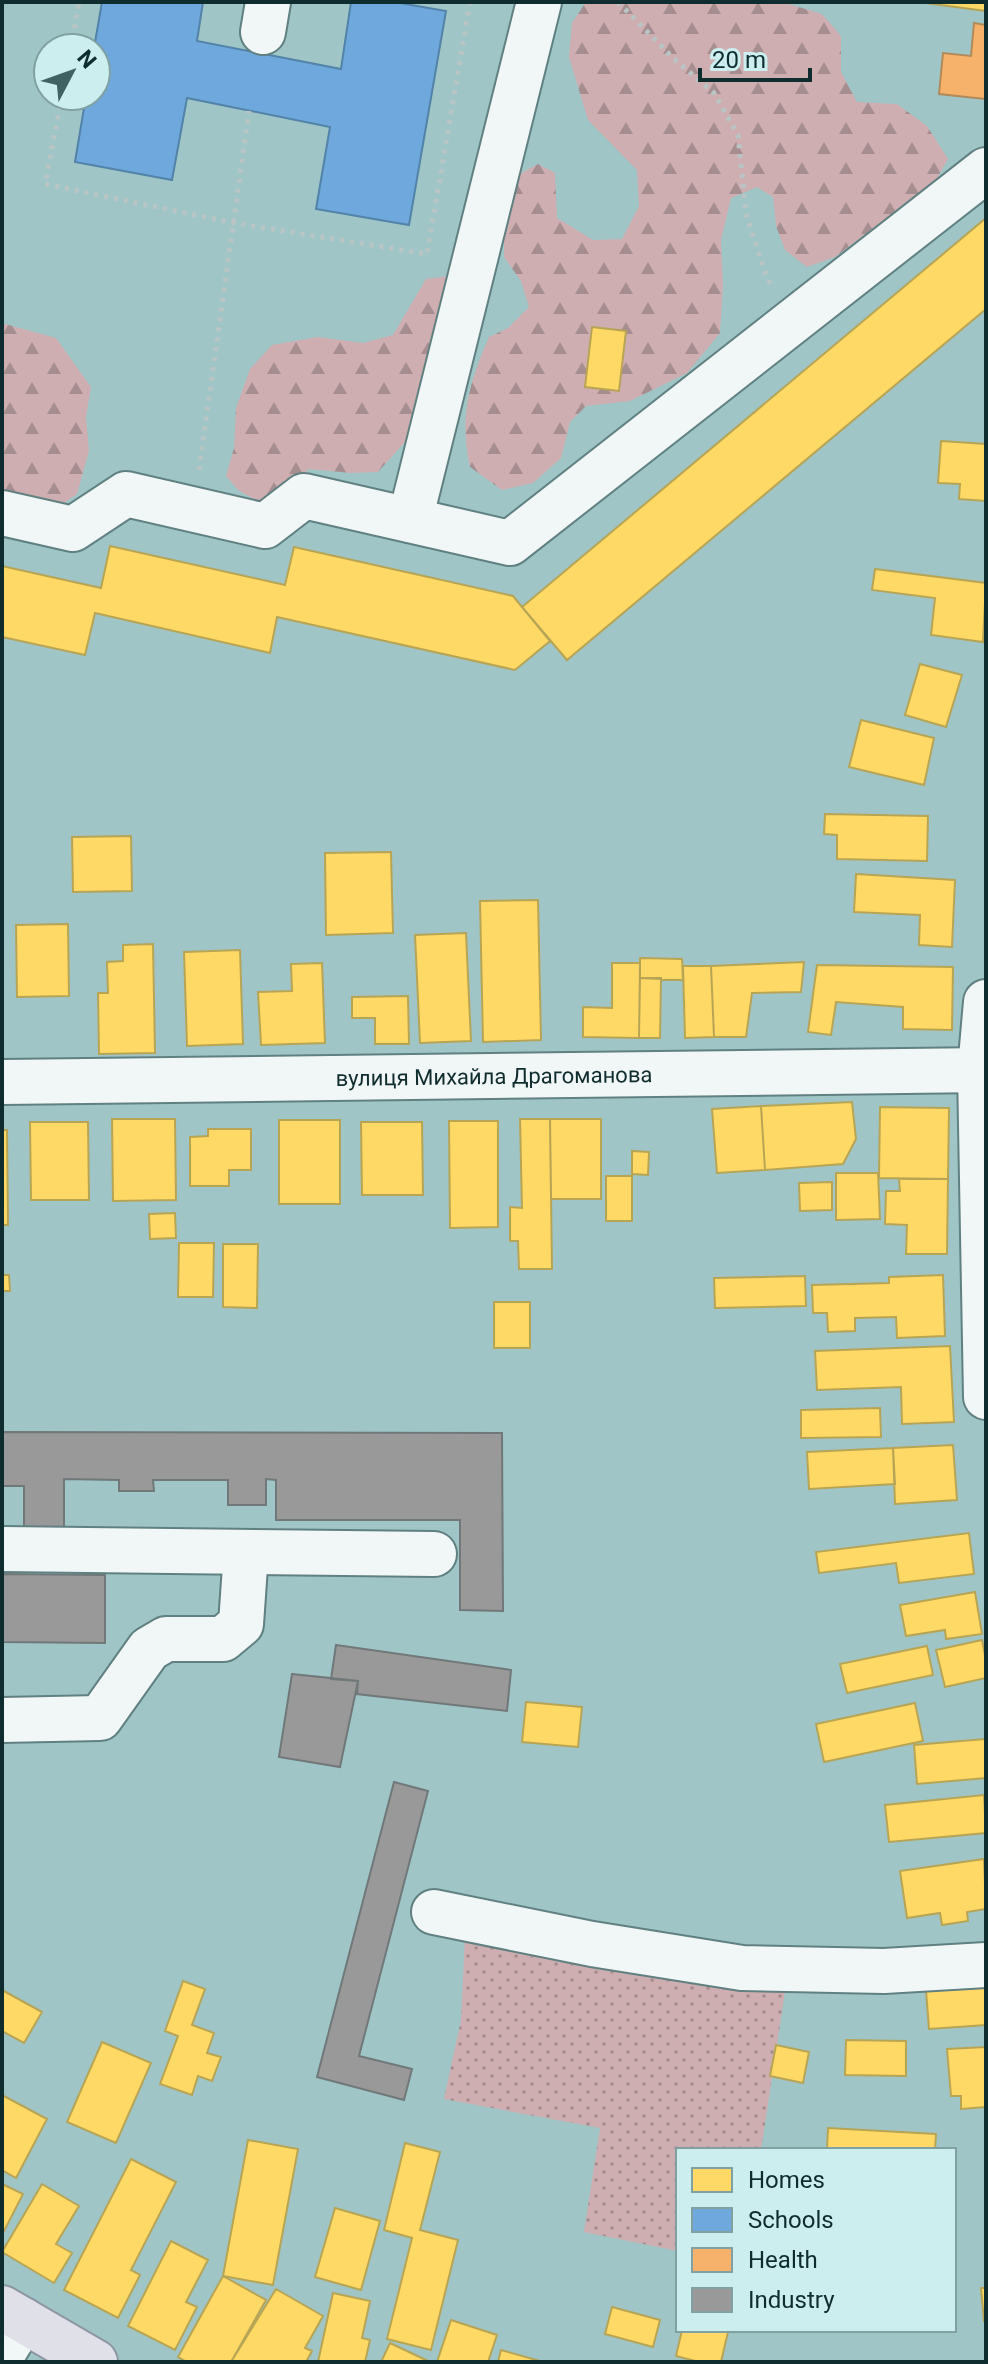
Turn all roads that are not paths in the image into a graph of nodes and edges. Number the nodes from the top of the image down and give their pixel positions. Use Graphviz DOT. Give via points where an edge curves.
graph roads {
  1 [pos="539,2"];
  2 [pos="986,170"];
  3 [pos="2,513"];
  4 [pos="410,520"];
  5 [pos="986,1002"];
  6 [pos="983,1070"];
  7 [pos="2,1082"];
  8 [pos="986,1397"];
  9 [pos="2,1549"];
  10 [pos="246,1552"];
  11 [pos="434,1554"];
  12 [pos="2,1720"];
  13 [pos="434,1912"];
  14 [pos="986,1965"];
  15 [pos="9,2328"];
  16 [pos="95,2362"];
  1 -- 4 [label="street"];
  2 -- 4 [label="street" via="510,543"];
  3 -- 4 [label="street" via="73,529 126,494 265,526 304,496"];
  5 -- 6 [label="street"];
  6 -- 7 [label="street, вулиця Михайла Драгоманова"];
  6 -- 8 [label="street"];
  9 -- 10 [label="street"];
  10 -- 11 [label="street"];
  10 -- 12 [label="street" via="241,1624 223,1639 166,1639 149,1649 100,1718"];
  13 -- 14 [label="street" via="742,1968 884,1971"];
  15 -- 16 [label="main road"];
}
